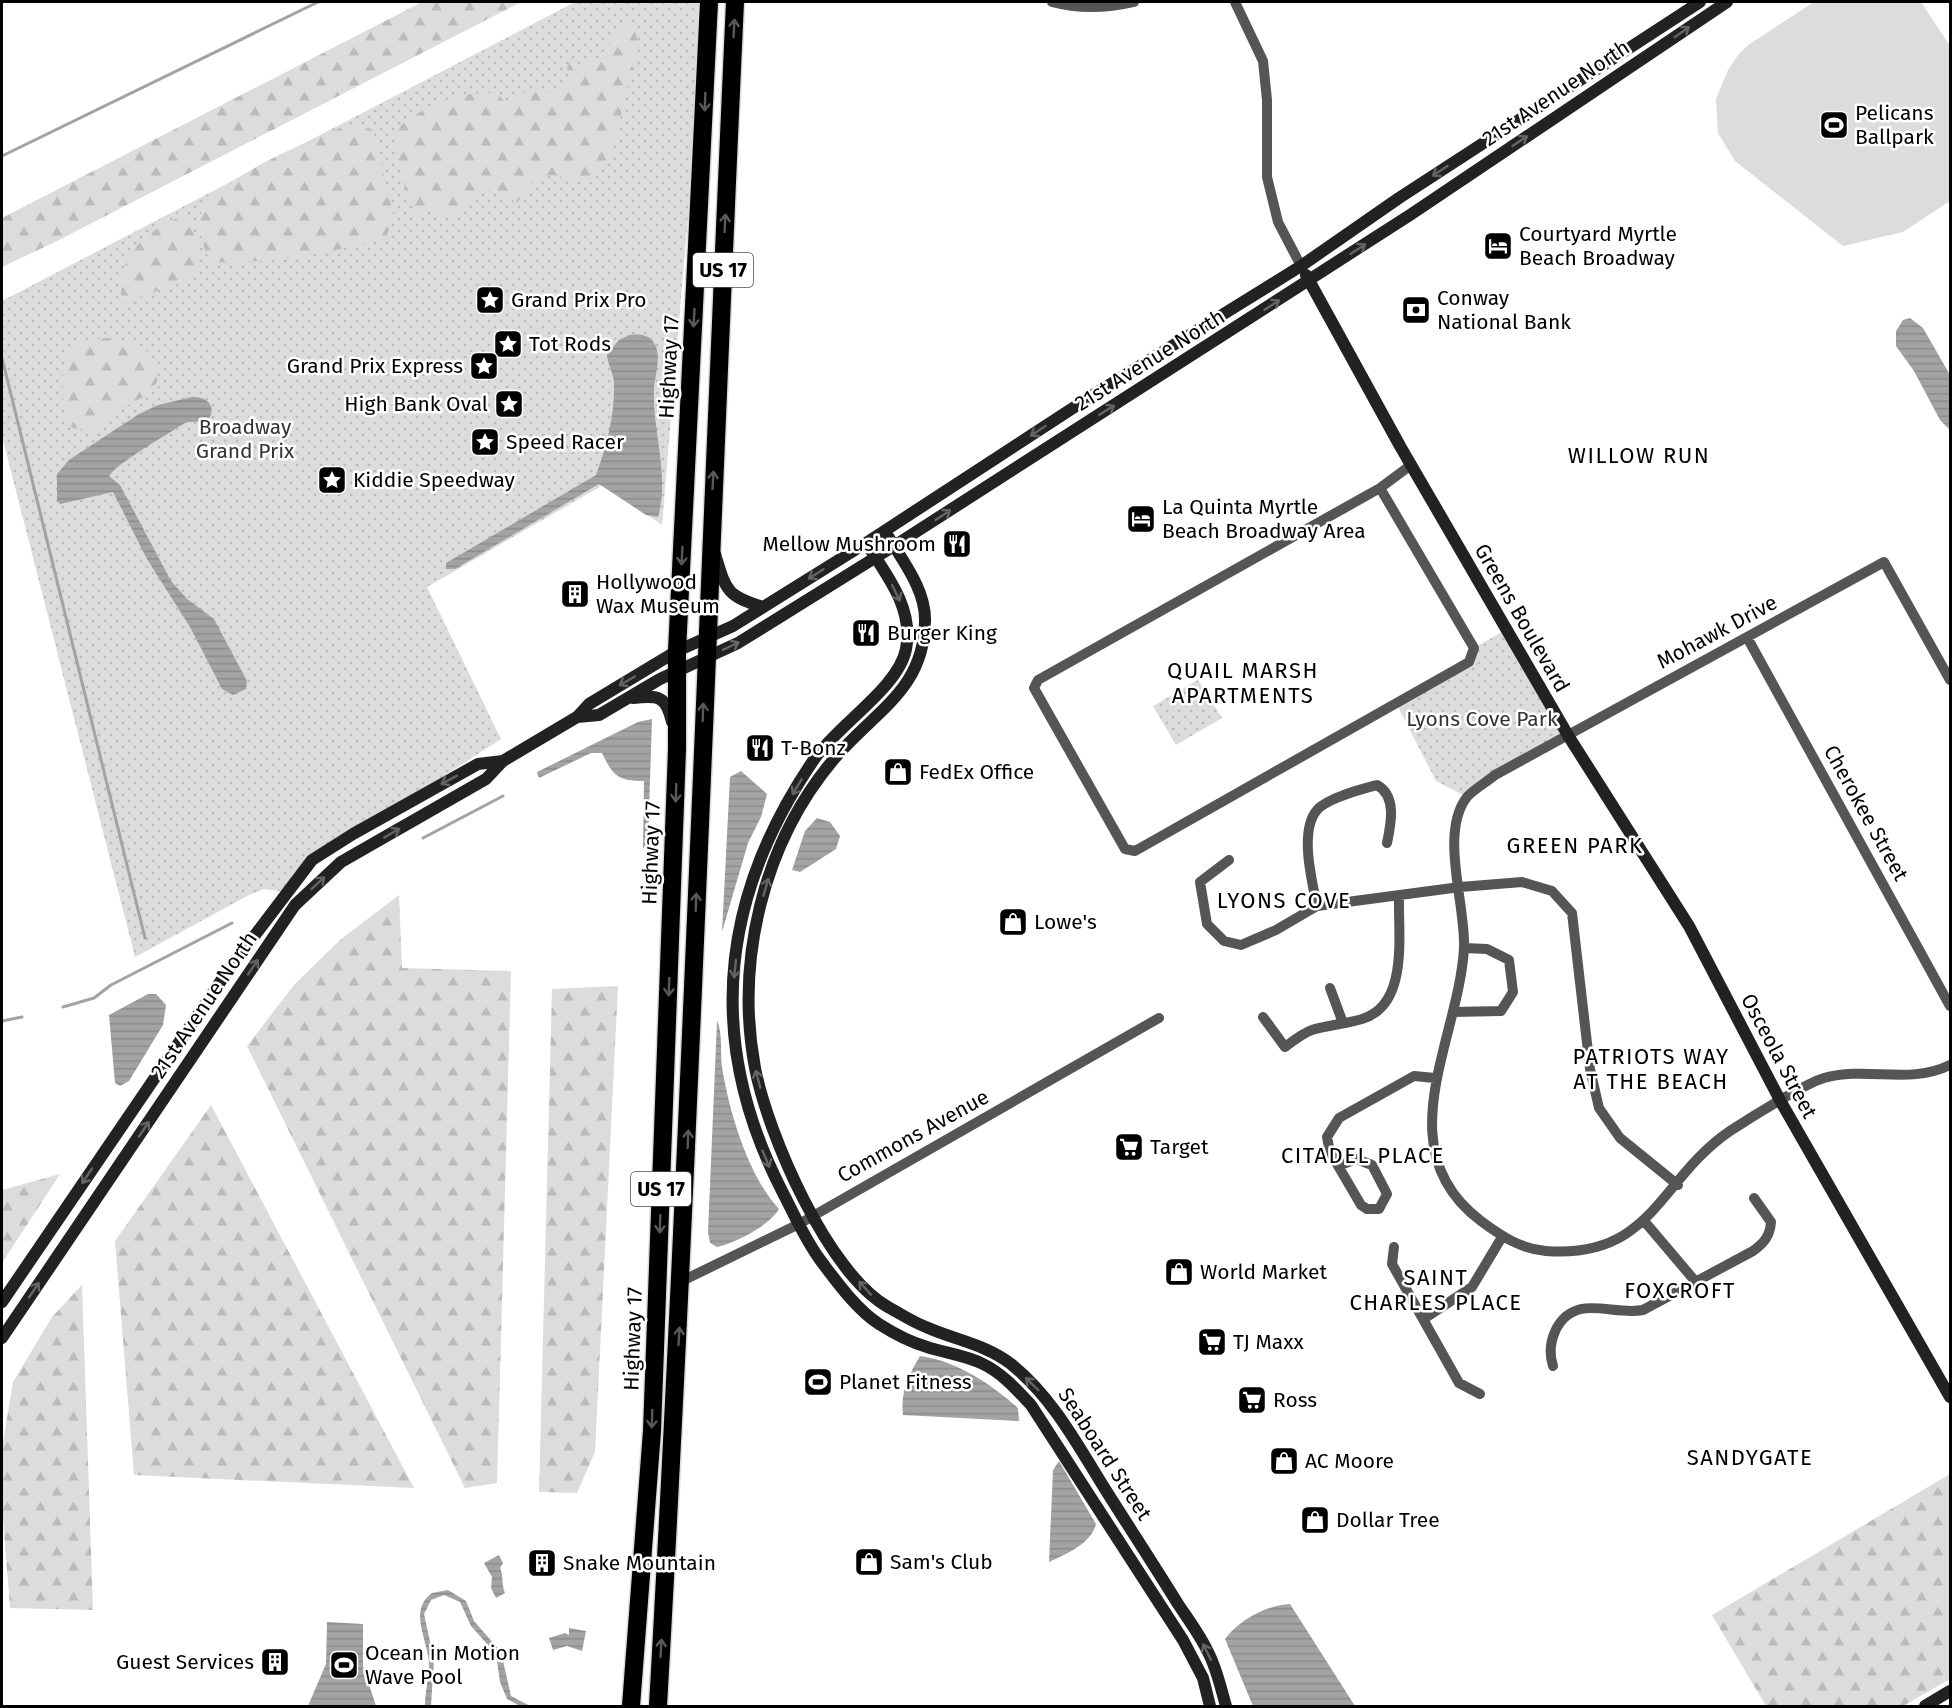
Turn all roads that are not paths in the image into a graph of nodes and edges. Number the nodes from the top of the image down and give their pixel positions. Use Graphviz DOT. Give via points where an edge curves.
graph roads {
  1 [pos="709,2"];
  2 [pos="735,2"];
  3 [pos="1052,2"];
  4 [pos="1134,2"];
  5 [pos="1235,2"];
  6 [pos="1700,2"];
  7 [pos="1727,2"];
  8 [pos="1301,266"];
  9 [pos="1309,280"];
  10 [pos="1412,465"];
  11 [pos="1380,488"];
  12 [pos="885,531"];
  13 [pos="710,539"];
  14 [pos="866,543"];
  15 [pos="894,546"];
  16 [pos="875,557"];
  17 [pos="763,608"];
  18 [pos="706,639"];
  19 [pos="1748,639"];
  20 [pos="677,651"];
  21 [pos="705,659"];
  22 [pos="678,671"];
  23 [pos="1950,680"];
  24 [pos="626,698"];
  25 [pos="577,717"];
  26 [pos="1569,737"];
  27 [pos="677,749"];
  28 [pos="503,761"];
  29 [pos="1387,843"];
  30 [pos="1228,860"];
  31 [pos="1460,887"];
  32 [pos="1398,897"];
  33 [pos="1317,906"];
  34 [pos="1464,948"];
  35 [pos="1330,988"];
  36 [pos="1950,1006"];
  37 [pos="1453,1012"];
  38 [pos="1263,1017"];
  39 [pos="1159,1018"];
  40 [pos="1343,1023"];
  41 [pos="1950,1065"];
  42 [pos="1435,1078"];
  43 [pos="1780,1102"];
  44 [pos="1338,1166"];
  45 [pos="1678,1185"];
  46 [pos="1754,1198"];
  47 [pos="812,1215"];
  48 [pos="1645,1222"];
  49 [pos="799,1224"];
  50 [pos="1502,1237"];
  51 [pos="1394,1247"];
  52 [pos="682,1281"];
  53 [pos="1695,1281"];
  54 [pos="2,1302"];
  55 [pos="1425,1318"];
  56 [pos="2,1338"];
  57 [pos="1553,1366"];
  58 [pos="1480,1394"];
  59 [pos="1950,1397"];
  60 [pos="1950,1691"];
  61 [pos="631,1707"];
  62 [pos="658,1707"];
  63 [pos="1210,1707"];
  64 [pos="1227,1707"];
  65 [pos="1925,1707"];
  1 -- 20 [label="highway, Highway 17 / US 17, one-way"];
  13 -- 2 [label="highway, US 17, one-way"];
  3 -- 4 [label="street" via="1078,6"];
  5 -- 8 [label="street, Greens Boulevard" via="1263,61 1268,186 1278,222"];
  6 -- 8 [label="street, 21st Avenue North, one-way"];
  9 -- 7 [label="street, 21st Avenue North, one-way"];
  8 -- 9 [label="street, Greens Boulevard"];
  8 -- 12 [label="street, 21st Avenue North, one-way" via="1096,393"];
  9 -- 10 [label="street, Greens Boulevard"];
  15 -- 9 [label="street, 21st Avenue North, one-way"];
  10 -- 11 [label="street"];
  10 -- 26 [label="street, Greens Boulevard"];
  11 -- 11 [label="street" via="1038,680 1035,688 1125,849 1135,851 1468,662 1474,648"];
  12 -- 14 [label="street, 21st Avenue North"];
  12 -- 15 [label="street, Seaboard Street"];
  13 -- 17 [label="street" via="724,586 733,596"];
  13 -- 18 [label="highway, US 17"];
  14 -- 16 [label="street, Seaboard Street"];
  14 -- 17 [label="street, 21st Avenue North, one-way"];
  15 -- 16 [label="street, 21st Avenue North"];
  47 -- 15 [label="street, Seaboard Street, one-way" via="767,1114 747,999 749,960 772,866 789,828 832,761 901,693 918,661 926,616 912,572"];
  21 -- 16 [label="street, 21st Avenue North, one-way" via="738,643"];
  16 -- 49 [label="street, Seaboard Street, one-way" via="906,614 909,633 901,666 893,679 825,745 778,818 745,901 736,958 733,1037 746,1104 766,1161"];
  17 -- 18 [label="street, 21st Avenue North"];
  18 -- 20 [label="street, 21st Avenue North"];
  18 -- 21 [label="highway, US 17"];
  19 -- 23 [label="street, Mohawk Drive" via="1884,562"];
  19 -- 26 [label="street, Mohawk Drive"];
  19 -- 36 [label="street, Cherokee Street"];
  20 -- 22 [label="highway, Highway 17 / US 17"];
  20 -- 25 [label="street, 21st Avenue North, one-way" via="589,704"];
  21 -- 22 [label="street, 21st Avenue North"];
  52 -- 21 [label="highway, US 17, one-way"];
  22 -- 24 [label="street, 21st Avenue North"];
  22 -- 27 [label="highway, Highway 17 / US 17"];
  24 -- 25 [label="street, 21st Avenue North" via="599,715"];
  24 -- 27 [label="street" via="647,696 662,700 667,705"];
  25 -- 28 [label="street, 21st Avenue North"];
  26 -- 31 [label="street" via="1495,776 1467,797 1452,840"];
  26 -- 43 [label="street, Osceola Street" via="1689,926"];
  27 -- 61 [label="highway, Highway 17 / US 17, one-way" via="652,1431"];
  28 -- 54 [label="street, 21st Avenue North, one-way" via="477,764 312,860 226,972"];
  56 -- 28 [label="street, 21st Avenue North, one-way" via="296,905 341,862 486,779"];
  29 -- 33 [label="street" via="1391,805 1386,791 1377,785 1348,793 1317,809 1309,827 1309,866"];
  30 -- 33 [label="street" via="1200,882 1207,924 1224,941 1241,945"];
  31 -- 32 [label="street"];
  31 -- 34 [label="street"];
  31 -- 45 [label="street" via="1522,882 1552,891 1572,912 1590,1069 1599,1108 1620,1138"];
  32 -- 33 [label="street"];
  32 -- 40 [label="street" via="1395,986 1377,1012"];
  34 -- 37 [label="street"];
  34 -- 37 [label="street" via="1487,949 1509,960 1513,992 1501,1011"];
  35 -- 40 [label="street"];
  37 -- 42 [label="street"];
  38 -- 40 [label="street" via="1285,1047 1310,1031"];
  39 -- 47 [label="street, Commons Avenue"];
  41 -- 43 [label="street" via="1935,1073 1908,1076 1865,1073 1824,1078"];
  42 -- 44 [label="street" via="1414,1076 1339,1118 1326,1137"];
  42 -- 50 [label="street" via="1431,1124 1439,1166 1466,1210"];
  43 -- 45 [label="street" via="1729,1132 1695,1162"];
  43 -- 59 [label="street, Osceola Street"];
  44 -- 44 [label="street" via="1356,1159 1372,1165 1387,1194 1379,1209 1361,1205"];
  45 -- 48 [label="street"];
  46 -- 53 [label="street" via="1771,1222 1764,1243"];
  47 -- 49 [label="street, Commons Avenue"];
  64 -- 47 [label="street, Seaboard Street, one-way" via="1209,1653 1055,1409 1016,1369 991,1351 927,1328 877,1300 846,1266"];
  48 -- 50 [label="street" via="1613,1242 1584,1250 1545,1251"];
  48 -- 53 [label="street"];
  49 -- 52 [label="street, Commons Avenue"];
  49 -- 63 [label="street, Seaboard Street" via="819,1260 876,1322 926,1347 984,1364 1006,1379 1031,1405 1183,1640 1203,1678"];
  50 -- 55 [label="street" via="1472,1287"];
  51 -- 55 [label="street" via="1392,1264"];
  62 -- 52 [label="highway, US 17, one-way"];
  53 -- 57 [label="street" via="1642,1311 1581,1309 1564,1318 1551,1341 1549,1354"];
  55 -- 58 [label="street" via="1460,1383"];
  60 -- 65 [label="street"];
}
